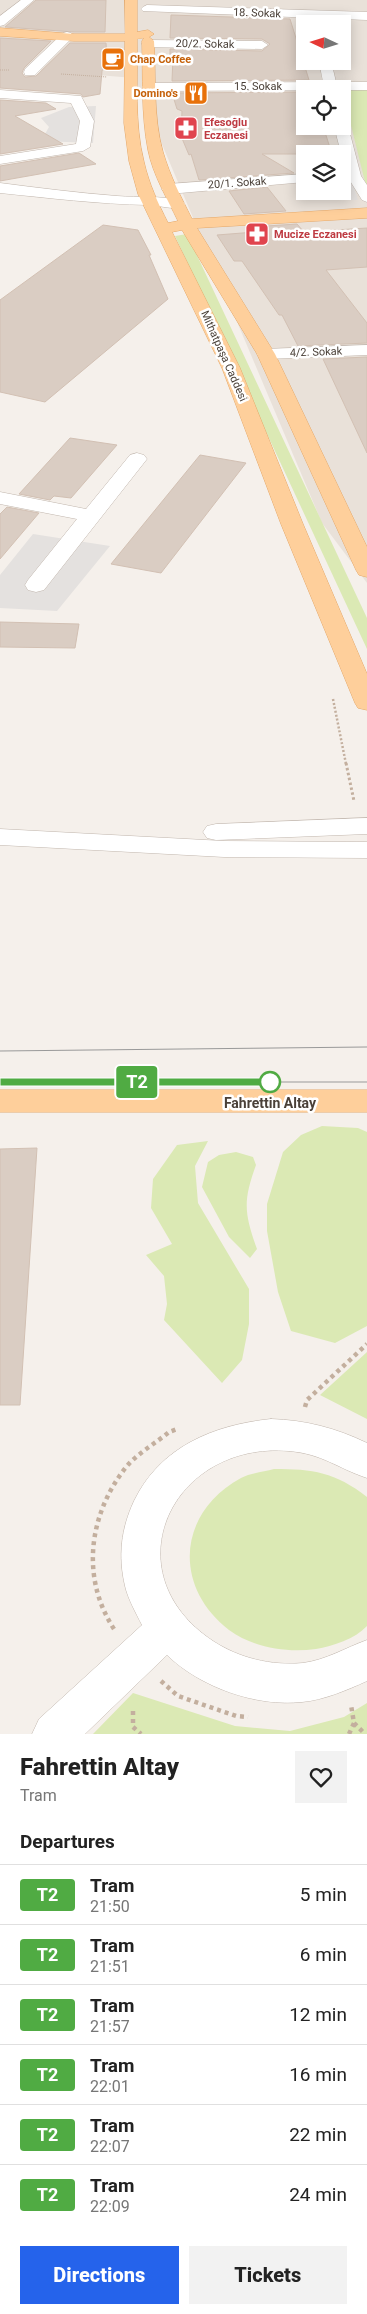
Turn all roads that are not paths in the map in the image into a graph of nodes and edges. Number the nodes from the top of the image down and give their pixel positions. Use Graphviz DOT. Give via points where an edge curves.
graph roads {
  1 [pos="28,0"];
  2 [pos="131,0"];
  3 [pos="147,5"];
  4 [pos="255,12"];
  5 [pos="367,16"];
  6 [pos="296,17"];
  7 [pos="351,17"];
  8 [pos="0,22"];
  9 [pos="0,32"];
  10 [pos="66,36"];
  11 [pos="142,39"];
  12 [pos="262,45"];
  13 [pos="30,72"];
  14 [pos="269,86"];
  15 [pos="296,86"];
  16 [pos="351,86"];
  17 [pos="367,86"];
  18 [pos="149,87"];
  19 [pos="0,94"];
  20 [pos="0,160"];
  21 [pos="296,179"];
  22 [pos="351,179"];
  23 [pos="0,188"];
  24 [pos="173,196"];
  25 [pos="367,197"];
  26 [pos="150,200"];
  27 [pos="367,212"];
  28 [pos="367,221"];
  29 [pos="189,227"];
  30 [pos="164,228"];
  31 [pos="367,350"];
  32 [pos="266,354"];
  33 [pos="136,459"];
  34 [pos="0,498"];
  35 [pos="92,516"];
  36 [pos="361,546"];
  37 [pos="367,570"];
  38 [pos="36,585"];
  39 [pos="367,703"];
  40 [pos="367,826"];
  41 [pos="0,838"];
  42 [pos="92,841"];
  43 [pos="367,850"];
  44 [pos="0,1100"];
  45 [pos="367,1101"];
  46 [pos="367,1462"];
  47 [pos="167,1628"];
  48 [pos="367,1659"];
  49 [pos="54,1734"];
  1 -- 8 [label="street"];
  2 -- 11 [label="main road, Mithatpaşa Caddesi"];
  3 -- 4 [label="street, 18. Sokak"];
  3 -- 11 [label="main road, Mithatpaşa Caddesi"];
  4 -- 6 [label="street, 18. Sokak"];
  4 -- 12 [label="street"];
  5 -- 7 [label="street, 18. Sokak"];
  9 -- 10 [label="main road"];
  10 -- 11 [label="main road"];
  10 -- 13 [label="street"];
  11 -- 12 [label="street, 20/2. Sokak"];
  11 -- 18 [label="main road, Mithatpaşa Caddesi"];
  11 -- 26 [label="main road, Mithatpaşa Caddesi" via="131,123 136,161"];
  12 -- 14 [label="street"];
  14 -- 15 [label="street, 15. Sokak"];
  14 -- 18 [label="street, 15. Sokak"];
  16 -- 17 [label="street, 15. Sokak"];
  18 -- 24 [label="main road, Mithatpaşa Caddesi" via="155,150 162,175"];
  19 -- 20 [label="street" via="76,99 87,121 83,147"];
  21 -- 24 [label="street, 20/1. Sokak"];
  22 -- 25 [label="street"];
  23 -- 26 [label="street, 20/1. Sokak" via="120,201"];
  24 -- 26 [label="street, 20/1. Sokak"];
  24 -- 29 [label="main road, Mithatpaşa Caddesi"];
  26 -- 30 [label="main road, Mithatpaşa Caddesi"];
  27 -- 29 [label="main road"];
  28 -- 29 [label="main road"];
  29 -- 30 [label="main road"];
  29 -- 32 [label="main road, Mithatpaşa Caddesi"];
  30 -- 39 [label="main road, Mithatpaşa Caddesi" via="231,368"];
  31 -- 32 [label="street, 4/2. Sokak"];
  32 -- 36 [label="main road, Mithatpaşa Caddesi"];
  33 -- 35 [label="street"];
  34 -- 35 [label="street"];
  35 -- 38 [label="street"];
  36 -- 37 [label="main road, Mithatpaşa Caddesi"];
  40 -- 42 [label="street" via="237,830"];
  41 -- 42 [label="street"];
  42 -- 43 [label="street" via="224,849"];
  44 -- 45 [label="main road"];
  46 -- 47 [label="street" via="339,1447 310,1438 280,1434 250,1436 223,1444 196,1456 174,1474 157,1495 145,1520 140,1547 142,1575"];
  47 -- 48 [label="street" via="190,1650 210,1663 249,1679 282,1683 315,1680 346,1671"];
  47 -- 49 [label="street"];
}
